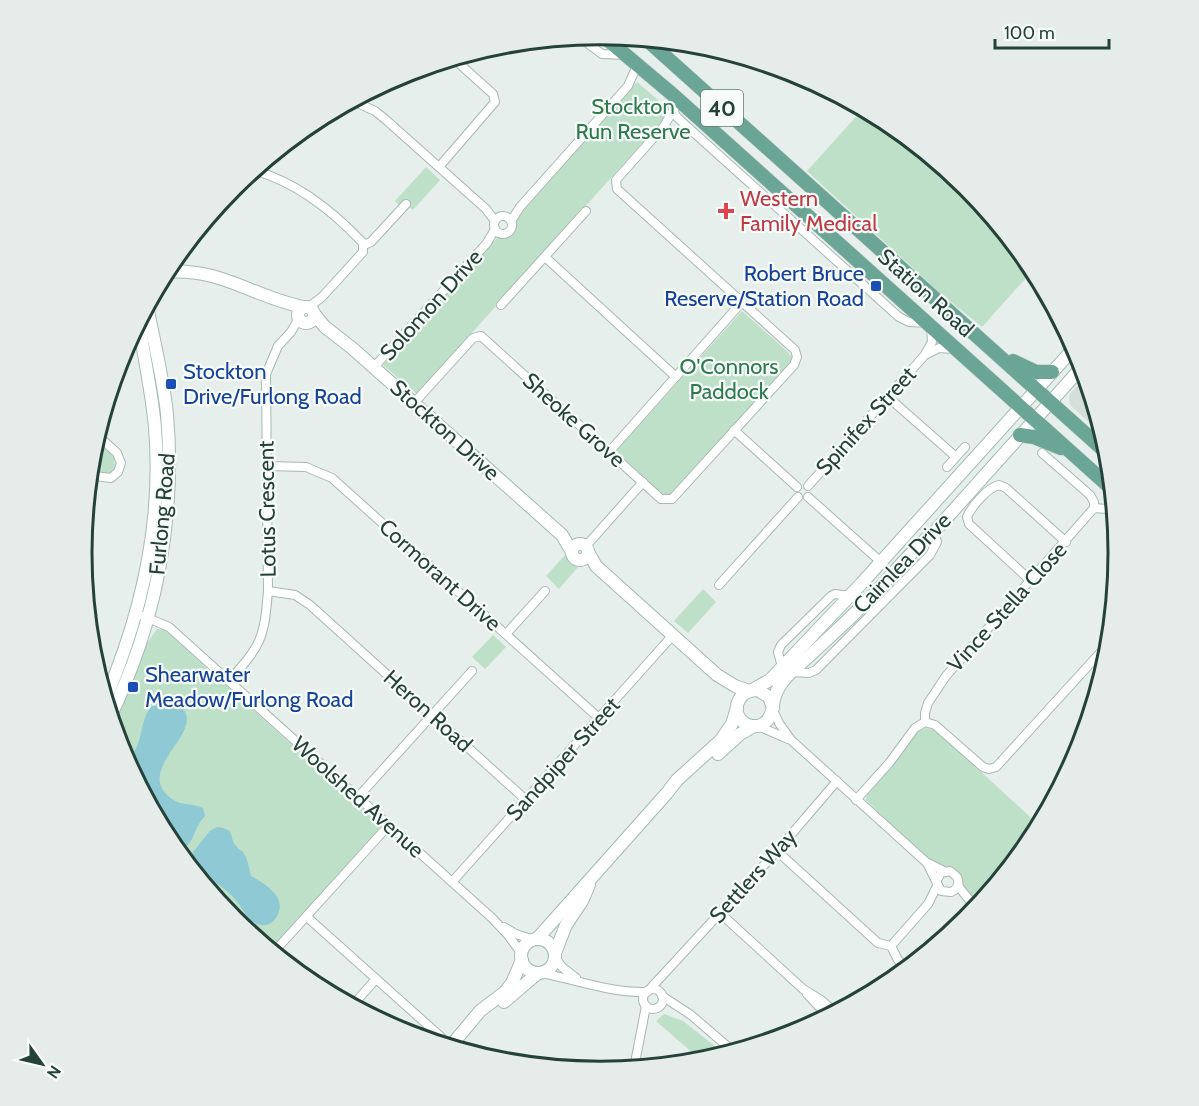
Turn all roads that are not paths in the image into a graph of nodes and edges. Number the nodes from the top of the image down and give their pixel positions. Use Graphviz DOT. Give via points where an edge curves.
graph roads {
  1 [pos="590,45"];
  2 [pos="615,45"];
  3 [pos="661,49"];
  4 [pos="631,58"];
  5 [pos="460,64"];
  6 [pos="656,79"];
  7 [pos="628,86"];
  8 [pos="672,94"];
  9 [pos="361,105"];
  10 [pos="674,109"];
  11 [pos="682,122"];
  12 [pos="664,126"];
  13 [pos="439,167"];
  14 [pos="263,173"];
  15 [pos="406,204"];
  16 [pos="586,211"];
  17 [pos="501,223"];
  18 [pos="364,245"];
  19 [pos="545,257"];
  20 [pos="176,272"];
  21 [pos="742,302"];
  22 [pos="501,305"];
  23 [pos="306,315"];
  24 [pos="150,318"];
  25 [pos="930,325"];
  26 [pos="142,333"];
  27 [pos="990,348"];
  28 [pos="957,349"];
  29 [pos="1067,355"];
  30 [pos="924,356"];
  31 [pos="374,367"];
  32 [pos="1052,372"];
  33 [pos="1075,375"];
  34 [pos="676,377"];
  35 [pos="1036,390"];
  36 [pos="888,397"];
  37 [pos="1051,402"];
  38 [pos="414,403"];
  39 [pos="1021,406"];
  40 [pos="1036,419"];
  41 [pos="734,430"];
  42 [pos="1020,435"];
  43 [pos="104,441"];
  44 [pos="1095,442"];
  45 [pos="965,447"];
  46 [pos="609,452"];
  47 [pos="1042,453"];
  48 [pos="956,457"];
  49 [pos="1076,457"];
  50 [pos="266,466"];
  51 [pos="947,467"];
  52 [pos="98,476"];
  53 [pos="1102,480"];
  54 [pos="643,482"];
  55 [pos="797,486"];
  56 [pos="808,486"];
  57 [pos="798,497"];
  58 [pos="808,497"];
  59 [pos="1094,508"];
  60 [pos="1105,509"];
  61 [pos="934,532"];
  62 [pos="1066,542"];
  63 [pos="582,551"];
  64 [pos="881,562"];
  65 [pos="892,574"];
  66 [pos="1031,580"];
  67 [pos="719,585"];
  68 [pos="268,591"];
  69 [pos="546,591"];
  70 [pos="142,616"];
  71 [pos="506,634"];
  72 [pos="673,636"];
  73 [pos="1097,656"];
  74 [pos="787,669"];
  75 [pos="472,671"];
  76 [pos="717,675"];
  77 [pos="229,681"];
  78 [pos="110,688"];
  79 [pos="750,691"];
  80 [pos="115,705"];
  81 [pos="737,706"];
  82 [pos="773,709"];
  83 [pos="432,716"];
  84 [pos="600,718"];
  85 [pos="925,722"];
  86 [pos="756,726"];
  87 [pos="791,740"];
  88 [pos="837,781"];
  89 [pos="667,794"];
  90 [pos="358,797"];
  91 [pos="526,800"];
  92 [pos="856,800"];
  93 [pos="389,825"];
  94 [pos="777,851"];
  95 [pos="926,862"];
  96 [pos="944,872"];
  97 [pos="594,876"];
  98 [pos="452,882"];
  99 [pos="945,887"];
  100 [pos="968,902"];
  101 [pos="720,914"];
  102 [pos="307,916"];
  103 [pos="492,918"];
  104 [pos="536,939"];
  105 [pos="891,946"];
  106 [pos="279,947"];
  107 [pos="555,955"];
  108 [pos="522,957"];
  109 [pos="900,962"];
  110 [pos="668,970"];
  111 [pos="540,973"];
  112 [pos="376,978"];
  113 [pos="581,981"];
  114 [pos="803,989"];
  115 [pos="648,991"];
  116 [pos="625,992"];
  117 [pos="661,994"];
  118 [pos="357,999"];
  119 [pos="651,1006"];
  120 [pos="829,1006"];
  121 [pos="682,1009"];
  122 [pos="821,1010"];
  123 [pos="462,1033"];
  124 [pos="439,1035"];
  125 [pos="456,1040"];
  126 [pos="726,1045"];
  127 [pos="636,1060"];
  1 -- 4 [label="street" via="602,54"];
  2 -- 4 [label="main road, Station Road / 40"];
  3 -- 27 [label="main road, Station Road / 40"];
  4 -- 6 [label="main road, Station Road / 40"];
  4 -- 7 [label="street, Solomon Drive" via="635,70"];
  5 -- 13 [label="street" via="493,94 495,102"];
  6 -- 7 [label="street" via="638,80"];
  6 -- 8 [label="main road, Station Road / 40"];
  7 -- 17 [label="street, Solomon Drive" via="520,207"];
  8 -- 10 [label="street"];
  8 -- 25 [label="main road, Station Road / 40"];
  9 -- 13 [label="street" via="385,119"];
  10 -- 11 [label="street"];
  10 -- 12 [label="street"];
  11 -- 12 [label="street"];
  11 -- 25 [label="street" via="899,317"];
  12 -- 21 [label="street" via="616,180 617,189"];
  13 -- 17 [label="street"];
  14 -- 18 [label="street" via="310,196"];
  15 -- 18 [label="street"];
  16 -- 19 [label="street"];
  17 -- 31 [label="street, Solomon Drive"];
  18 -- 23 [label="street" via="363,252"];
  19 -- 22 [label="street"];
  19 -- 34 [label="street"];
  20 -- 23 [label="street, Stockton Drive" via="221,277"];
  21 -- 34 [label="street"];
  21 -- 41 [label="street, Sheoke Grove" via="795,350 797,357"];
  23 -- 31 [label="street, Stockton Drive"];
  23 -- 50 [label="street, Lotus Crescent" via="278,346 266,374"];
  24 -- 70 [label="street, Furlong Road" via="161,371 169,449 168,493 162,552"];
  25 -- 28 [label="main road, Station Road / 40"];
  25 -- 30 [label="street, Spinifex Street" via="932,342"];
  26 -- 70 [label="street, Furlong Road" via="152,393 157,471"];
  27 -- 32 [label="main road" via="1031,370"];
  27 -- 35 [label="main road, Station Road / 40"];
  28 -- 30 [label="street, Spinifex Street" via="939,348"];
  28 -- 39 [label="main road, Station Road / 40"];
  29 -- 32 [label="street, Cairnlea Drive"];
  30 -- 36 [label="street, Spinifex Street"];
  31 -- 38 [label="street, Stockton Drive"];
  32 -- 35 [label="street, Cairnlea Drive"];
  33 -- 37 [label="street, Cairnlea Drive"];
  34 -- 46 [label="street"];
  35 -- 37 [label="main road, Station Road / 40"];
  35 -- 39 [label="street, Cairnlea Drive"];
  36 -- 48 [label="street"];
  36 -- 56 [label="street, Spinifex Street"];
  37 -- 40 [label="street, Cairnlea Drive"];
  37 -- 44 [label="main road, Station Road / 40"];
  38 -- 46 [label="street, Sheoke Grove" via="473,338 481,336"];
  38 -- 63 [label="street, Stockton Drive"];
  39 -- 40 [label="main road, Station Road / 40"];
  39 -- 64 [label="street, Cairnlea Drive"];
  40 -- 42 [label="street, Cairnlea Drive"];
  40 -- 49 [label="main road, Station Road / 40"];
  41 -- 54 [label="street, Sheoke Grove" via="672,499 661,499"];
  41 -- 55 [label="street"];
  42 -- 49 [label="main road" via="1045,441"];
  42 -- 61 [label="street, Cairnlea Drive"];
  43 -- 52 [label="street" via="121,463 111,478"];
  45 -- 48 [label="street"];
  46 -- 54 [label="street, Sheoke Grove"];
  47 -- 59 [label="street" via="1093,498"];
  48 -- 51 [label="street"];
  49 -- 53 [label="main road, Station Road / 40"];
  50 -- 68 [label="street, Lotus Crescent"];
  50 -- 71 [label="street, Cormorant Drive" via="306,467 332,478"];
  54 -- 63 [label="street"];
  55 -- 56 [label="street"];
  55 -- 57 [label="street"];
  56 -- 58 [label="street"];
  57 -- 58 [label="street"];
  57 -- 67 [label="street, Spinifex Street"];
  58 -- 64 [label="street"];
  59 -- 60 [label="street"];
  59 -- 62 [label="street, Vince Stella Close"];
  61 -- 65 [label="street, Cairnlea Drive"];
  61 -- 74 [label="street" via="937,542 930,555 816,670 809,673"];
  62 -- 66 [label="street, Vince Stella Close"];
  62 -- 66 [label="street" via="1006,488 999,485 990,490 967,517 969,524"];
  63 -- 72 [label="street"];
  64 -- 65 [label="street"];
  64 -- 74 [label="street, Cairnlea Drive"];
  65 -- 74 [label="street, Cairnlea Drive" via="859,609"];
  66 -- 85 [label="street, Vince Stella Close" via="946,676 928,703"];
  68 -- 77 [label="street, Lotus Crescent" via="260,643"];
  68 -- 83 [label="street, Heron Road" via="295,595 310,605"];
  69 -- 71 [label="street"];
  70 -- 77 [label="street, Woolshed Avenue" via="169,627"];
  70 -- 78 [label="street, Furlong Road"];
  70 -- 80 [label="street, Furlong Road" via="138,652"];
  71 -- 84 [label="street, Cormorant Drive"];
  72 -- 76 [label="street"];
  72 -- 84 [label="street, Sandpiper Street"];
  73 -- 85 [label="street" via="996,767 983,767 935,724"];
  74 -- 79 [label="street, Cairnlea Drive"];
  74 -- 82 [label="street, Cairnlea Drive"];
  75 -- 83 [label="street"];
  76 -- 79 [label="street"];
  76 -- 81 [label="street"];
  77 -- 90 [label="street, Woolshed Avenue"];
  79 -- 81 [label="street" via="741,696"];
  79 -- 82 [label="street" via="764,693"];
  81 -- 86 [label="street" via="744,723"];
  81 -- 89 [label="street" via="722,740"];
  82 -- 86 [label="street" via="768,721"];
  82 -- 87 [label="street"];
  83 -- 90 [label="street"];
  83 -- 91 [label="street, Heron Road"];
  84 -- 91 [label="street, Sandpiper Street"];
  85 -- 92 [label="street" via="915,728"];
  86 -- 87 [label="street"];
  86 -- 89 [label="street" via="740,734"];
  87 -- 88 [label="street"];
  88 -- 92 [label="street"];
  88 -- 94 [label="street, Settlers Way"];
  89 -- 97 [label="street"];
  90 -- 93 [label="street, Woolshed Avenue"];
  91 -- 98 [label="street, Sandpiper Street"];
  92 -- 95 [label="street"];
  93 -- 98 [label="street, Woolshed Avenue"];
  93 -- 102 [label="street"];
  94 -- 101 [label="street, Settlers Way"];
  94 -- 105 [label="street" via="878,943"];
  95 -- 96 [label="street"];
  95 -- 99 [label="street"];
  96 -- 99 [label="street"];
  96 -- 99 [label="street" via="956,874 958,880"];
  97 -- 104 [label="street"];
  97 -- 107 [label="street" via="566,925"];
  98 -- 103 [label="street, Woolshed Avenue"];
  99 -- 100 [label="street"];
  99 -- 105 [label="street"];
  101 -- 110 [label="street, Settlers Way"];
  101 -- 114 [label="street"];
  102 -- 106 [label="street"];
  102 -- 112 [label="street"];
  103 -- 104 [label="street, Woolshed Avenue" via="509,930"];
  103 -- 108 [label="street, Woolshed Avenue"];
  104 -- 107 [label="street" via="547,941"];
  104 -- 108 [label="street" via="526,945"];
  105 -- 109 [label="street"];
  107 -- 111 [label="street" via="552,967"];
  107 -- 113 [label="street" via="562,967"];
  108 -- 111 [label="street" via="528,969"];
  108 -- 123 [label="street" via="505,992 480,1011"];
  110 -- 115 [label="street, Settlers Way"];
  110 -- 117 [label="street, Settlers Way"];
  111 -- 113 [label="street"];
  111 -- 123 [label="street"];
  112 -- 118 [label="street"];
  112 -- 124 [label="street"];
  113 -- 116 [label="street"];
  114 -- 120 [label="street"];
  114 -- 122 [label="street"];
  115 -- 116 [label="street"];
  115 -- 117 [label="street"];
  115 -- 119 [label="street" via="644,996"];
  116 -- 119 [label="street"];
  117 -- 119 [label="street" via="662,1002"];
  117 -- 121 [label="street"];
  119 -- 121 [label="street"];
  119 -- 127 [label="street"];
  121 -- 126 [label="street"];
  123 -- 125 [label="street"];
}
